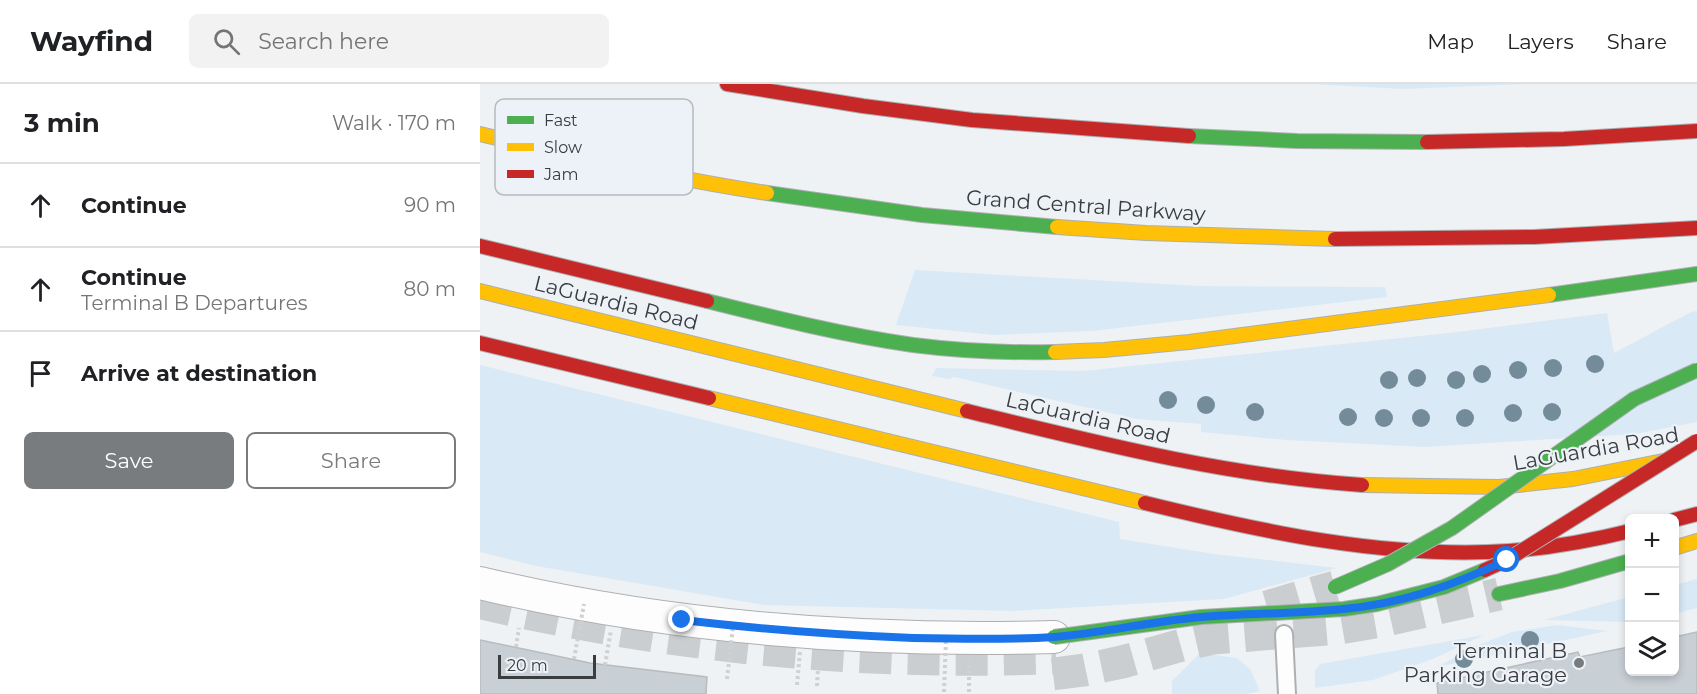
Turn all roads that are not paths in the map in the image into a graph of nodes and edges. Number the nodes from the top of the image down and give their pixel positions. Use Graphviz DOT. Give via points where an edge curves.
graph roads {
  1 [pos="728,84"];
  2 [pos="1697,131"];
  3 [pos="480,134"];
  4 [pos="495,138"];
  5 [pos="693,182"];
  6 [pos="1697,228"];
  7 [pos="480,246"];
  8 [pos="1697,274"];
  9 [pos="480,291"];
  10 [pos="480,343"];
  11 [pos="1697,370"];
  12 [pos="1697,441"];
  13 [pos="1697,453"];
  14 [pos="1697,514"];
  15 [pos="1679,519"];
  16 [pos="1625,532"];
  17 [pos="1697,541"];
  18 [pos="1679,546"];
  19 [pos="1625,562"];
  20 [pos="480,583"];
  21 [pos="1335,587"];
  22 [pos="1499,594"];
  23 [pos="1284,634"];
  24 [pos="1054,637"];
  25 [pos="1287,694"];
  1 -- 2 [label="main road" via="946,117 1067,129 1274,140 1519,142"];
  3 -- 4 [label="main road, Grand Central Parkway"];
  5 -- 6 [label="main road, Grand Central Parkway" via="920,214 1161,234 1323,239 1549,236"];
  7 -- 8 [label="main road" via="814,327 977,352 1103,350 1233,337"];
  9 -- 13 [label="main road, LaGuardia Road" via="1092,442 1300,481 1499,487 1573,479"];
  10 -- 16 [label="main road" via="1174,511 1297,535 1401,549 1489,552 1534,549"];
  11 -- 21 [label="main road, bridge" via="1614,412 1442,534"];
  12 -- 24 [label="main road, bridge" via="1507,560 1410,597 1344,609 1201,617"];
  14 -- 15 [label="main road"];
  17 -- 18 [label="main road"];
  19 -- 22 [label="main road"];
  20 -- 24 [label="street" via="630,613 733,626 946,639"];
  23 -- 25 [label="lane"];
}
